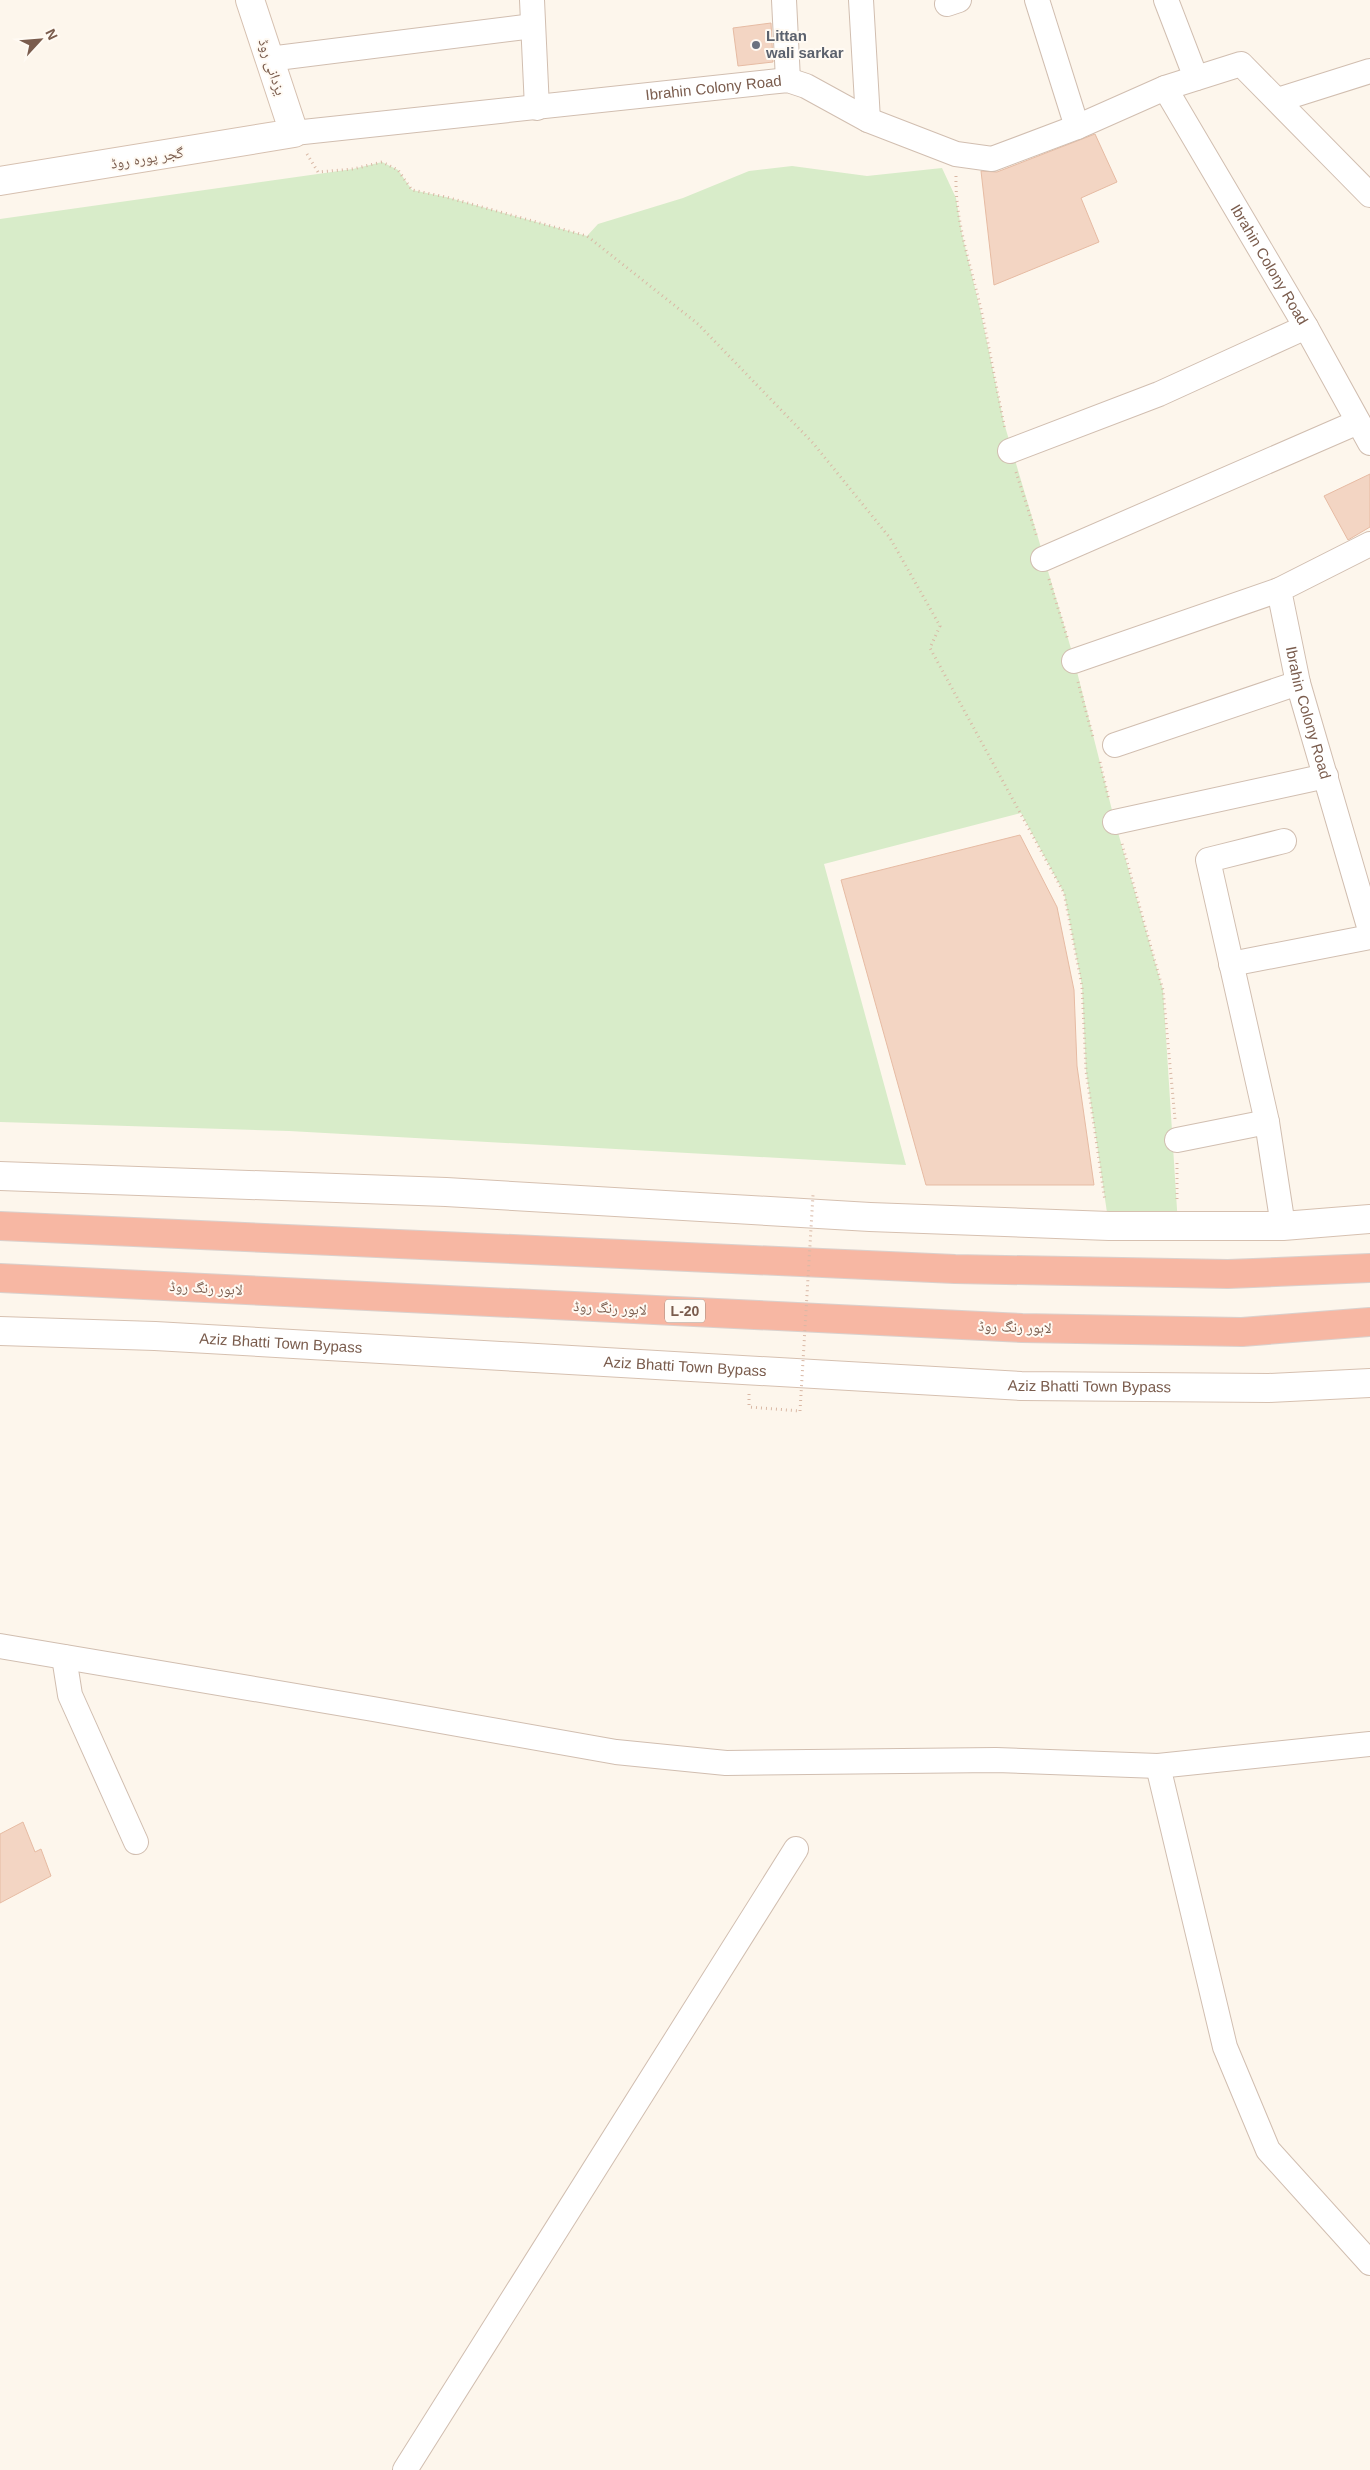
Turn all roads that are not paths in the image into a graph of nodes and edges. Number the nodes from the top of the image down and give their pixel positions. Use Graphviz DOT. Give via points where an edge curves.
graph roads {
  1 [pos="250,0"];
  2 [pos="532,0"];
  3 [pos="784,0"];
  4 [pos="861,0"];
  5 [pos="1037,0"];
  6 [pos="1166,0"];
  7 [pos="533,26"];
  8 [pos="269,59"];
  9 [pos="1370,71"];
  10 [pos="1196,78"];
  11 [pos="788,80"];
  12 [pos="1166,88"];
  13 [pos="1278,100"];
  14 [pos="537,108"];
  15 [pos="868,120"];
  16 [pos="1077,127"];
  17 [pos="294,133"];
  18 [pos="1,177"];
  19 [pos="1366,185"];
  20 [pos="1306,327"];
  21 [pos="1358,422"];
  22 [pos="1370,444"];
  23 [pos="1010,451"];
  24 [pos="1370,544"];
  25 [pos="1043,559"];
  26 [pos="1280,590"];
  27 [pos="1074,661"];
  28 [pos="1298,683"];
  29 [pos="1102,747"];
  30 [pos="1326,776"];
  31 [pos="1115,822"];
  32 [pos="1284,841"];
  33 [pos="1370,930"];
  34 [pos="1370,937"];
  35 [pos="1231,964"];
  36 [pos="1267,1122"];
  37 [pos="1177,1140"];
  38 [pos="0,1176"];
  39 [pos="1370,1219"];
  40 [pos="0,1226"];
  41 [pos="1283,1226"];
  42 [pos="1370,1268"];
  43 [pos="0,1278"];
  44 [pos="1370,1322"];
  45 [pos="0,1331"];
  46 [pos="1370,1383"];
  47 [pos="0,1646"];
  48 [pos="64,1657"];
  49 [pos="1370,1744"];
  50 [pos="1158,1766"];
  51 [pos="136,1842"];
  52 [pos="796,1849"];
  53 [pos="1370,2263"];
  54 [pos="405,2470"];
  1 -- 8 [label="street, یزدانی روڈ"];
  2 -- 7 [label="street"];
  3 -- 11 [label="street"];
  4 -- 15 [label="street"];
  5 -- 16 [label="street"];
  6 -- 10 [label="street"];
  7 -- 8 [label="street"];
  7 -- 14 [label="street"];
  8 -- 17 [label="street, یزدانی روڈ"];
  9 -- 13 [label="street"];
  10 -- 12 [label="street, Ibrahin Colony Road"];
  10 -- 13 [label="street, Ibrahin Colony Road" via="1241,64"];
  11 -- 14 [label="street, Ibrahin Colony Road"];
  11 -- 15 [label="street, Ibrahin Colony Road" via="806,86"];
  12 -- 16 [label="street, Ibrahin Colony Road"];
  12 -- 20 [label="street, Ibrahin Colony Road"];
  13 -- 19 [label="street, Ibrahin Colony Road"];
  14 -- 17 [label="street, Ibrahin Colony Road"];
  15 -- 16 [label="street, Ibrahin Colony Road" via="956,154 992,159"];
  17 -- 18 [label="street, گجر پورہ روڈ"];
  20 -- 21 [label="street, Ibrahin Colony Road"];
  20 -- 23 [label="street" via="1159,394"];
  21 -- 22 [label="street, Ibrahin Colony Road"];
  21 -- 25 [label="street"];
  24 -- 26 [label="street"];
  26 -- 27 [label="street"];
  26 -- 28 [label="street, Ibrahin Colony Road"];
  28 -- 29 [label="street"];
  28 -- 30 [label="street, Ibrahin Colony Road"];
  30 -- 31 [label="street"];
  30 -- 33 [label="street, Ibrahin Colony Road"];
  32 -- 35 [label="street" via="1208,860"];
  34 -- 35 [label="street"];
  35 -- 36 [label="street"];
  36 -- 37 [label="street"];
  36 -- 41 [label="street"];
  38 -- 41 [label="street" via="446,1192 870,1217 1109,1226"];
  39 -- 41 [label="street"];
  40 -- 42 [label="highway" via="955,1269 1228,1274"];
  43 -- 44 [label="highway, لاہور رنگ روڈ / L-20" via="1022,1328 1242,1332"];
  45 -- 46 [label="street, Aziz Bhatti Town Bypass" via="164,1337 1021,1386 1269,1388"];
  47 -- 48 [label="street"];
  48 -- 50 [label="street" via="625,1753 726,1763 996,1760"];
  48 -- 51 [label="street" via="70,1694"];
  49 -- 50 [label="street"];
  50 -- 53 [label="street" via="1225,2047 1268,2150"];
  52 -- 54 [label="street"];
}
